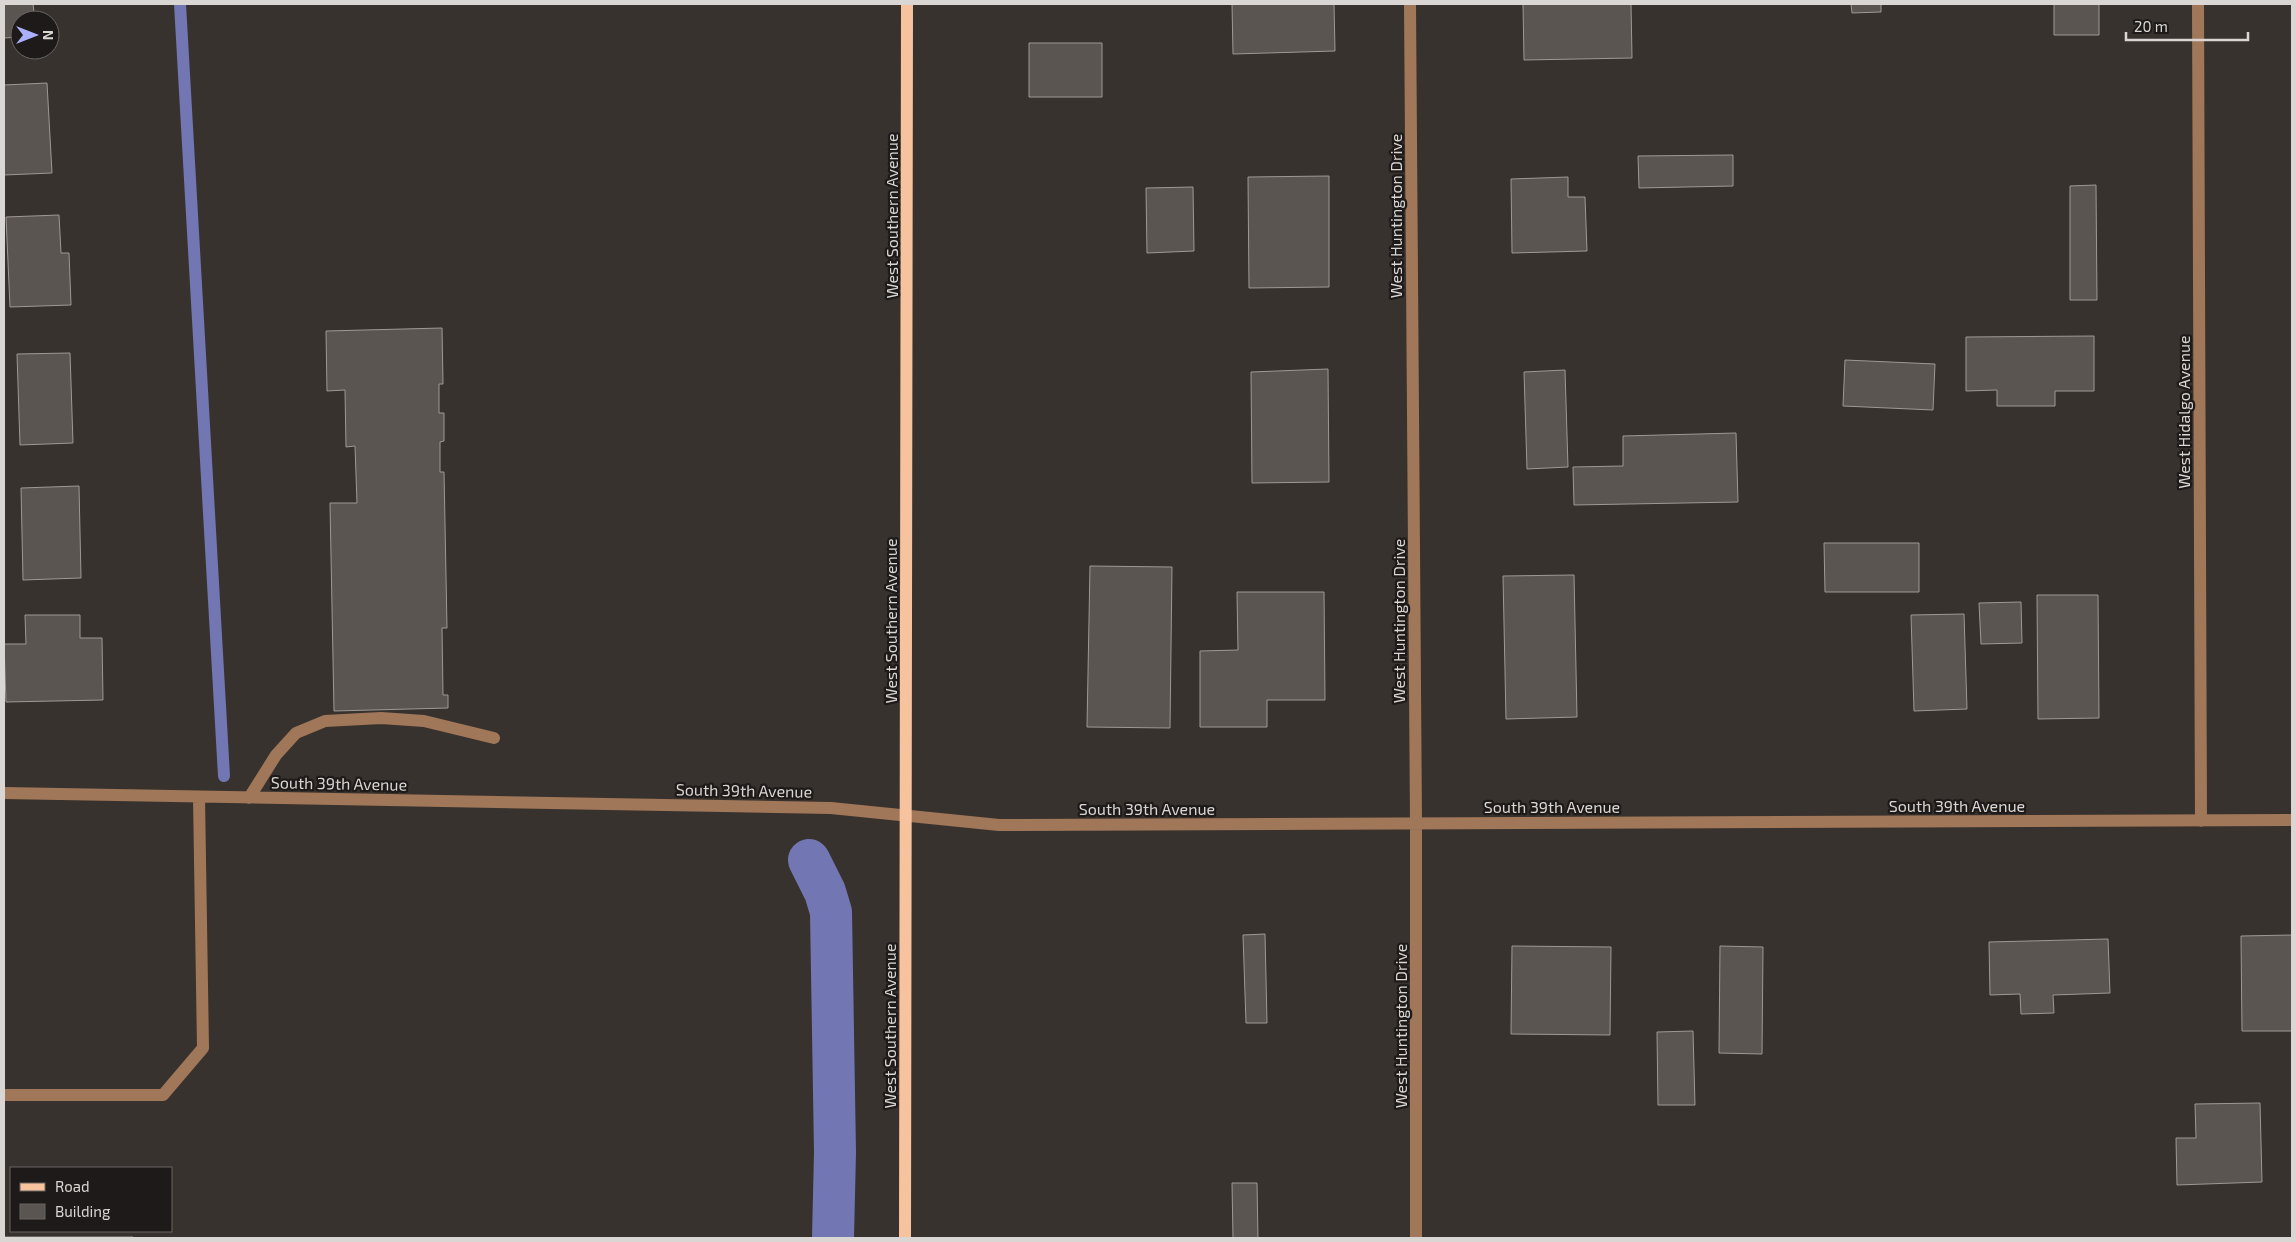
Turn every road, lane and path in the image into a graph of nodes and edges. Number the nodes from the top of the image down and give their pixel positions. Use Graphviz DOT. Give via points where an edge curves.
graph roads {
  1 [pos="907,4"];
  2 [pos="1410,4"];
  3 [pos="2198,4"];
  4 [pos="494,738"];
  5 [pos="4,793"];
  6 [pos="199,797"];
  7 [pos="249,798"];
  8 [pos="906,816"];
  9 [pos="2201,820"];
  10 [pos="2292,820"];
  11 [pos="1416,823"];
  12 [pos="4,1095"];
  13 [pos="906,1238"];
  14 [pos="1416,1238"];
  1 -- 8 [label="main road, West Southern Avenue"];
  2 -- 11 [label="street, West Huntington Drive"];
  3 -- 9 [label="street, West Hidalgo Avenue"];
  4 -- 7 [label="street" via="424,721 381,718 325,721 296,733 276,755"];
  5 -- 6 [label="street, South 39th Avenue"];
  6 -- 7 [label="street, South 39th Avenue"];
  6 -- 12 [label="street" via="202,1048 163,1095"];
  7 -- 8 [label="street, South 39th Avenue" via="831,808"];
  8 -- 11 [label="street, South 39th Avenue" via="998,825"];
  8 -- 13 [label="main road, West Southern Avenue"];
  9 -- 10 [label="street, South 39th Avenue"];
  9 -- 11 [label="street, South 39th Avenue"];
  11 -- 14 [label="street, West Huntington Drive"];
}
